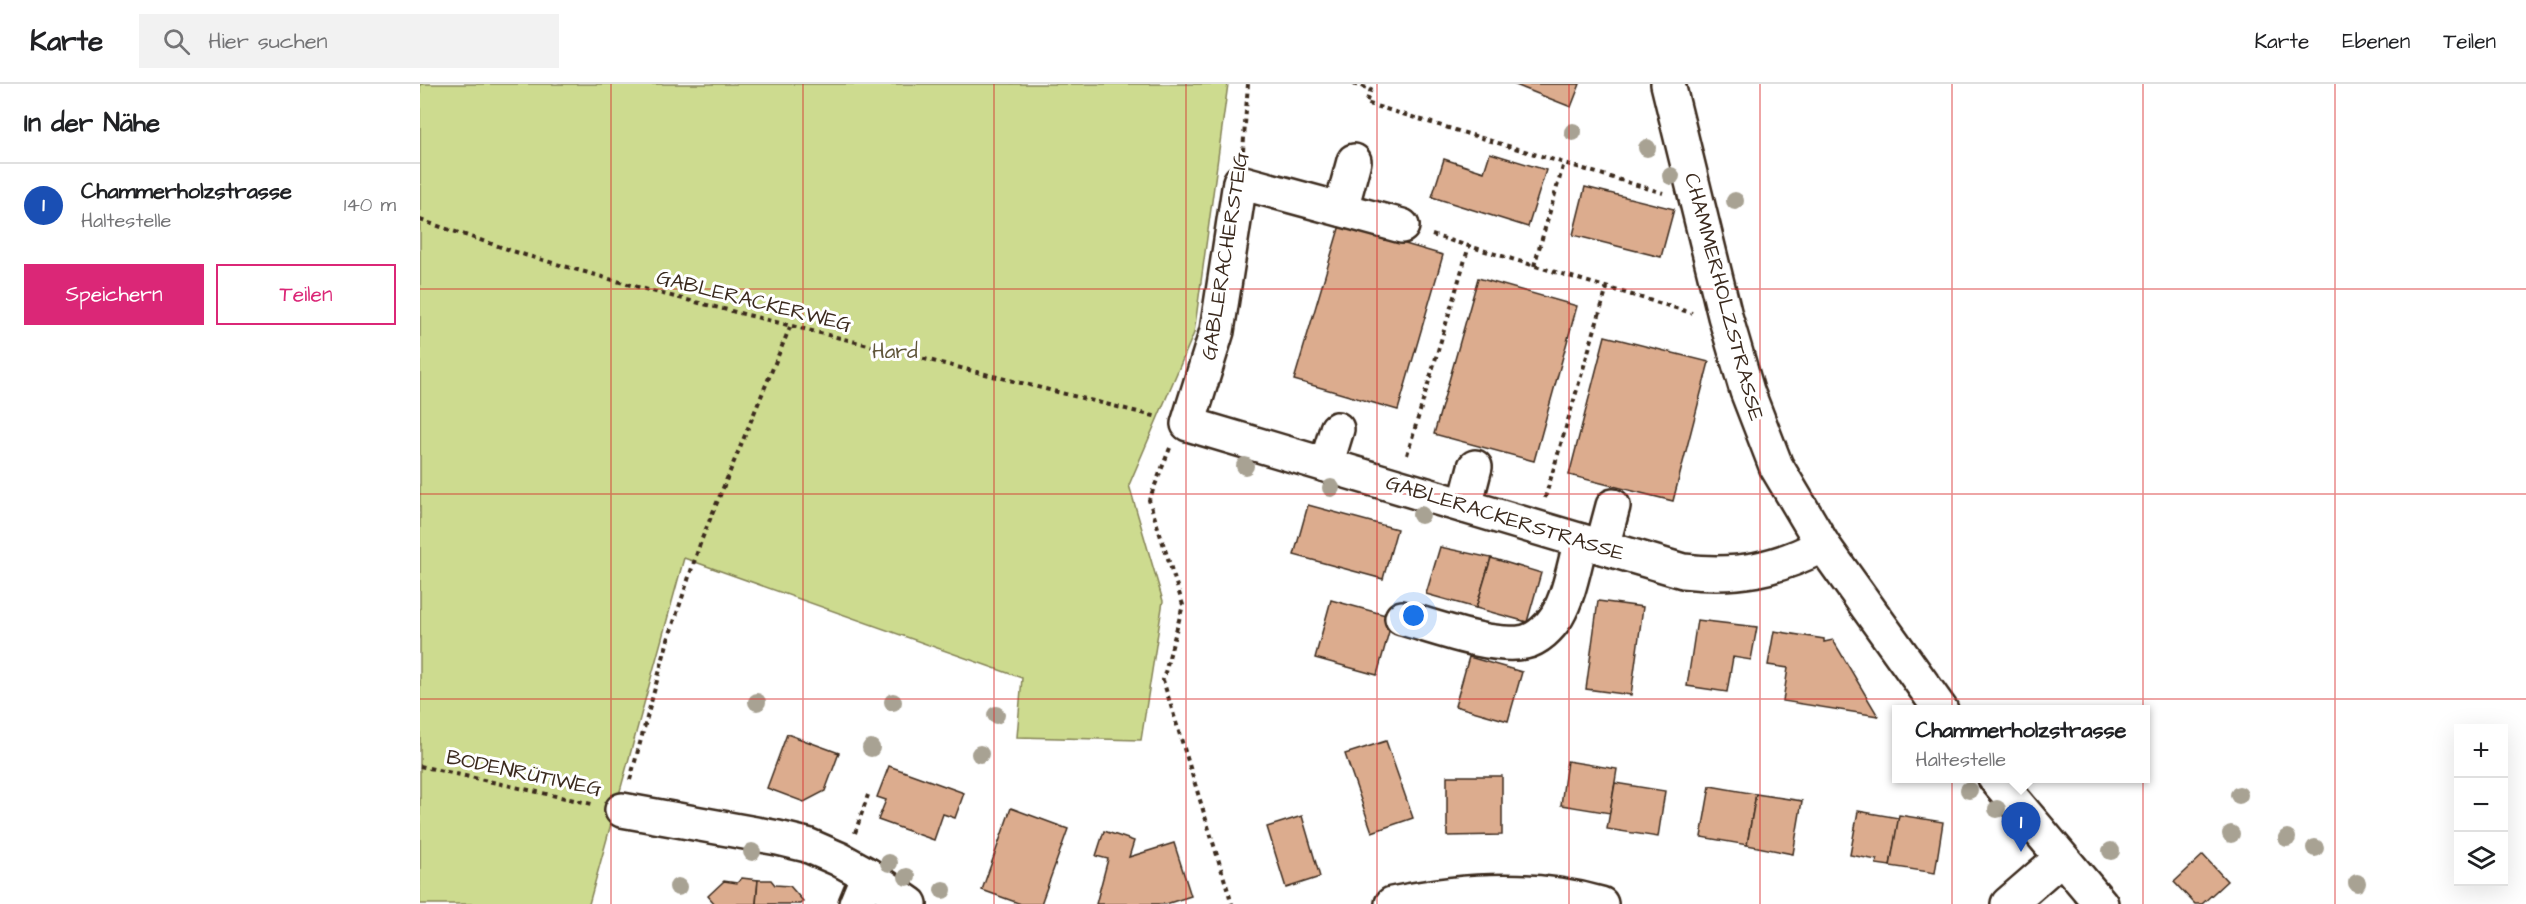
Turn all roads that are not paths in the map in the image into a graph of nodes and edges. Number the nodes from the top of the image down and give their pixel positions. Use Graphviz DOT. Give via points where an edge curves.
graph roads {
  1 [pos="1668,84"];
  2 [pos="1354,161"];
  3 [pos="1341,209"];
  4 [pos="1402,226"];
  5 [pos="1185,423"];
  6 [pos="1337,429"];
  7 [pos="1326,465"];
  8 [pos="1475,467"];
  9 [pos="1465,506"];
  10 [pos="1613,506"];
  11 [pos="1591,544"];
  12 [pos="1823,545"];
  13 [pos="1402,618"];
  14 [pos="1937,705"];
  15 [pos="1999,783"];
  16 [pos="622,810"];
  17 [pos="2061,858"];
  18 [pos="862,890"];
  19 [pos="910,904"];
  20 [pos="1392,904"];
  21 [pos="1601,904"];
  22 [pos="2008,904"];
  23 [pos="2101,904"];
  1 -- 12 [label="street, CHAMMERHOLZSTRASSE" via="1746,391 1776,466"];
  2 -- 3 [label="street"];
  3 -- 4 [label="street"];
  3 -- 5 [label="street, GABLERACHERSTEIG" via="1240,182 1216,331"];
  5 -- 7 [label="street, GABLERACKERSTRASSE"];
  6 -- 7 [label="street"];
  7 -- 9 [label="street, GABLERACKERSTRASSE"];
  8 -- 9 [label="street"];
  9 -- 11 [label="street, GABLERACKERSTRASSE"];
  10 -- 11 [label="street"];
  11 -- 12 [label="street, GABLERACKERSTRASSE" via="1683,571 1711,574 1764,569 1792,561"];
  11 -- 13 [label="street" via="1557,616 1543,633 1526,642 1471,637"];
  12 -- 14 [label="street, CHAMMERHOLZSTRASSE"];
  15 -- 17 [label="street"];
  16 -- 18 [label="street" via="807,845 839,859"];
  17 -- 22 [label="street"];
  17 -- 23 [label="street"];
  18 -- 19 [label="street"];
  20 -- 21 [label="street" via="1426,897 1497,892"];
}
